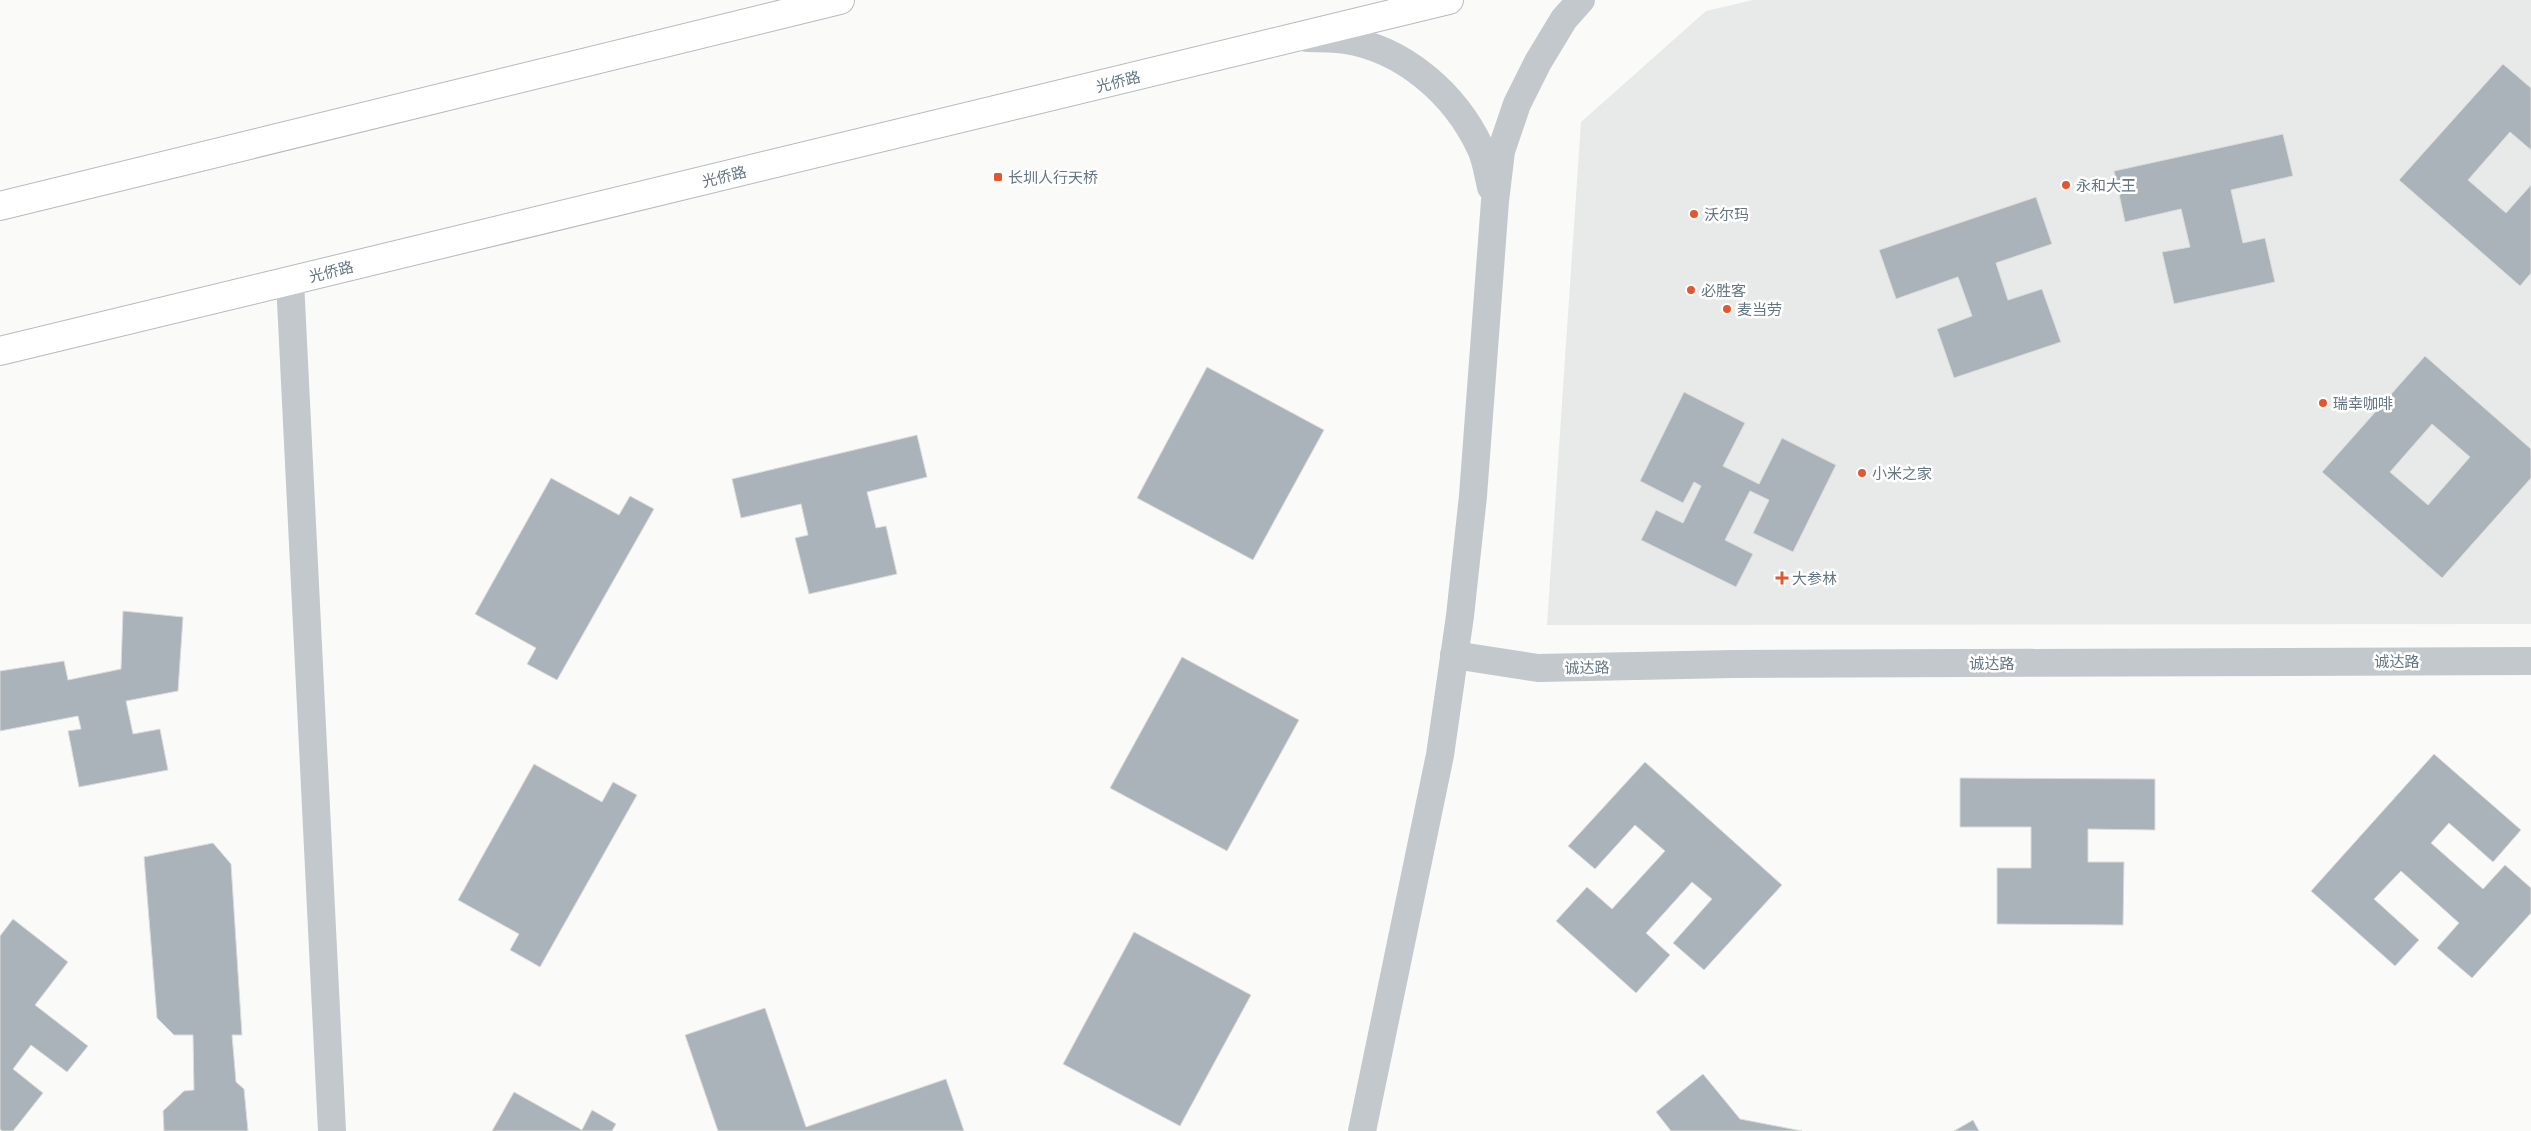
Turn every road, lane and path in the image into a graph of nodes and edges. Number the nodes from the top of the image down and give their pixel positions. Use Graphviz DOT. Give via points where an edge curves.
graph roads {
  1 [pos="840,0"];
  2 [pos="1449,0"];
  3 [pos="1581,0"];
  4 [pos="1296,37"];
  5 [pos="1495,201"];
  6 [pos="0,206"];
  7 [pos="290,281"];
  8 [pos="0,351"];
  9 [pos="1454,655"];
  10 [pos="2531,661"];
  11 [pos="332,1131"];
  12 [pos="1362,1131"];
  1 -- 6 [label="main road"];
  2 -- 4 [label="main road, 光侨路"];
  3 -- 5 [label="street" via="1564,19 1517,104 1501,151"];
  4 -- 5 [label="street" via="1345,40 1386,52 1425,76 1459,110 1481,148"];
  4 -- 7 [label="main road, 光侨路"];
  5 -- 9 [label="street" via="1473,496"];
  7 -- 8 [label="main road, 光侨路"];
  7 -- 11 [label="street"];
  9 -- 10 [label="street, 诚达路" via="1538,668 1743,664"];
  9 -- 12 [label="street" via="1440,755"];
}
